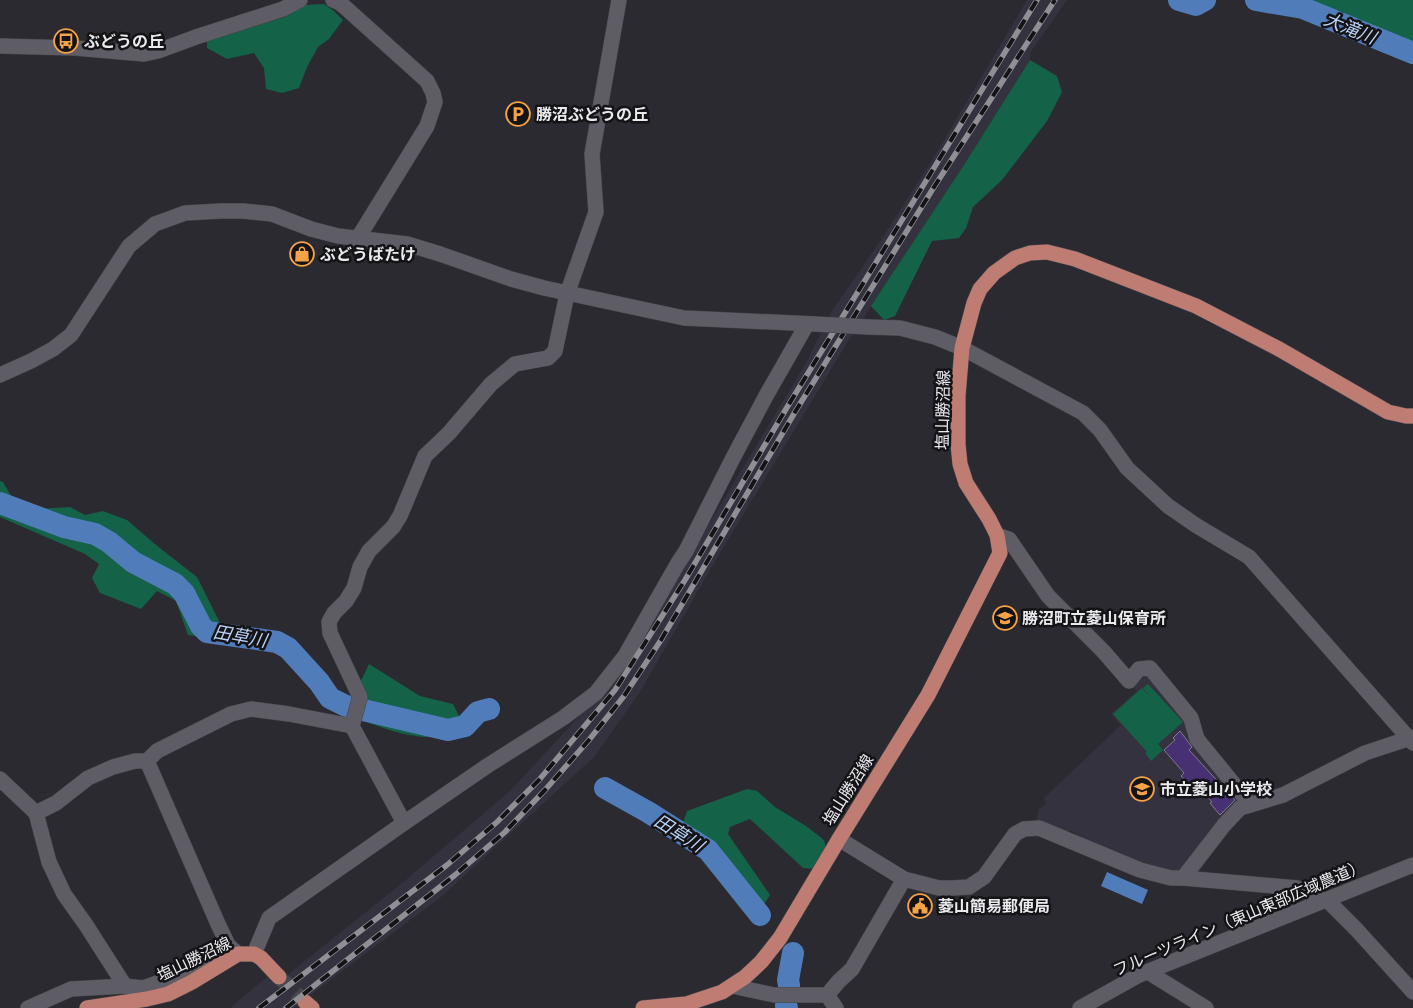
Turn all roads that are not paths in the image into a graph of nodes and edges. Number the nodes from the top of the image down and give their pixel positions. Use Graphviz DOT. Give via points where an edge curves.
graph roads {
  1 [pos="300,0"];
  2 [pos="619,0"];
  3 [pos="339,1"];
  4 [pos="0,46"];
  5 [pos="358,238"];
  6 [pos="567,294"];
  7 [pos="811,324"];
  8 [pos="962,348"];
  9 [pos="0,374"];
  10 [pos="1413,416"];
  11 [pos="997,535"];
  12 [pos="352,726"];
  13 [pos="1412,739"];
  14 [pos="147,761"];
  15 [pos="0,779"];
  16 [pos="1250,804"];
  17 [pos="36,813"];
  18 [pos="404,823"];
  19 [pos="838,839"];
  20 [pos="1413,865"];
  21 [pos="1183,878"];
  22 [pos="904,879"];
  23 [pos="1327,900"];
  24 [pos="233,950"];
  25 [pos="254,954"];
  26 [pos="1148,972"];
  27 [pos="279,977"];
  28 [pos="125,986"];
  29 [pos="732,986"];
  30 [pos="1413,992"];
  31 [pos="827,995"];
  32 [pos="686,1006"];
  33 [pos="1083,1007"];
  34 [pos="28,1008"];
  35 [pos="87,1008"];
  36 [pos="643,1008"];
  37 [pos="836,1008"];
  38 [pos="1206,1008"];
  1 -- 4 [label="street" via="283,9 144,54"];
  2 -- 6 [label="street" via="592,154 596,212"];
  3 -- 5 [label="street" via="427,81 435,102 427,126"];
  5 -- 6 [label="street" via="406,244"];
  5 -- 9 [label="street" via="311,229 272,214 243,211 185,213 155,224 129,246 71,335 54,350"];
  6 -- 7 [label="street" via="684,318"];
  6 -- 12 [label="street" via="555,351 548,358 515,364 491,384 425,456 400,516 369,550 354,588 329,622 330,633 360,697"];
  7 -- 8 [label="street, bridge" via="900,328"];
  7 -- 18 [label="street" via="767,394 686,551 624,656 596,693"];
  8 -- 10 [label="main road, 塩山勝沼線" via="974,303 980,289 994,273 1014,258 1047,252 1075,259 1196,306 1388,412"];
  8 -- 11 [label="main road, 塩山勝沼線" via="958,406 960,464 966,483"];
  8 -- 13 [label="street" via="1083,413 1100,430 1127,468 1168,506 1249,557"];
  11 -- 16 [label="street" via="1009,539 1048,596 1129,680 1139,669 1150,668 1191,718 1197,739"];
  11 -- 19 [label="main road, 塩山勝沼線" via="1000,553 928,695"];
  12 -- 14 [label="street" via="251,709 231,714 157,751"];
  12 -- 18 [label="street"];
  13 -- 16 [label="street" via="1365,753 1283,795"];
  14 -- 17 [label="street" via="113,767 88,778 56,803"];
  14 -- 24 [label="street"];
  15 -- 17 [label="street"];
  16 -- 21 [label="street" via="1240,808 1224,825"];
  17 -- 28 [label="street" via="48,862 64,894"];
  18 -- 25 [label="street" via="269,918"];
  19 -- 22 [label="street"];
  19 -- 29 [label="main road, 塩山勝沼線" via="780,938 761,962"];
  20 -- 23 [label="street, フルーツライン（東山東部広域農道）"];
  21 -- 22 [label="street" via="1140,870 1039,828 1024,829 1015,834 984,877 969,887 940,888"];
  21 -- 23 [label="street" via="1297,888"];
  22 -- 31 [label="street" via="852,969"];
  23 -- 26 [label="street, フルーツライン（東山東部広域農道）"];
  23 -- 30 [label="street"];
  24 -- 25 [label="main road, 塩山勝沼線"];
  24 -- 28 [label="street" via="142,988"];
  24 -- 35 [label="main road, 塩山勝沼線" via="192,982 168,994"];
  25 -- 27 [label="main road, 塩山勝沼線"];
  26 -- 33 [label="street, フルーツライン（東山東部広域農道）"];
  26 -- 38 [label="street"];
  28 -- 34 [label="street" via="71,988"];
  29 -- 31 [label="street" via="774,994"];
  29 -- 32 [label="main road, 塩山勝沼線"];
  31 -- 37 [label="street"];
  32 -- 36 [label="main road, 塩山勝沼線"];
}
